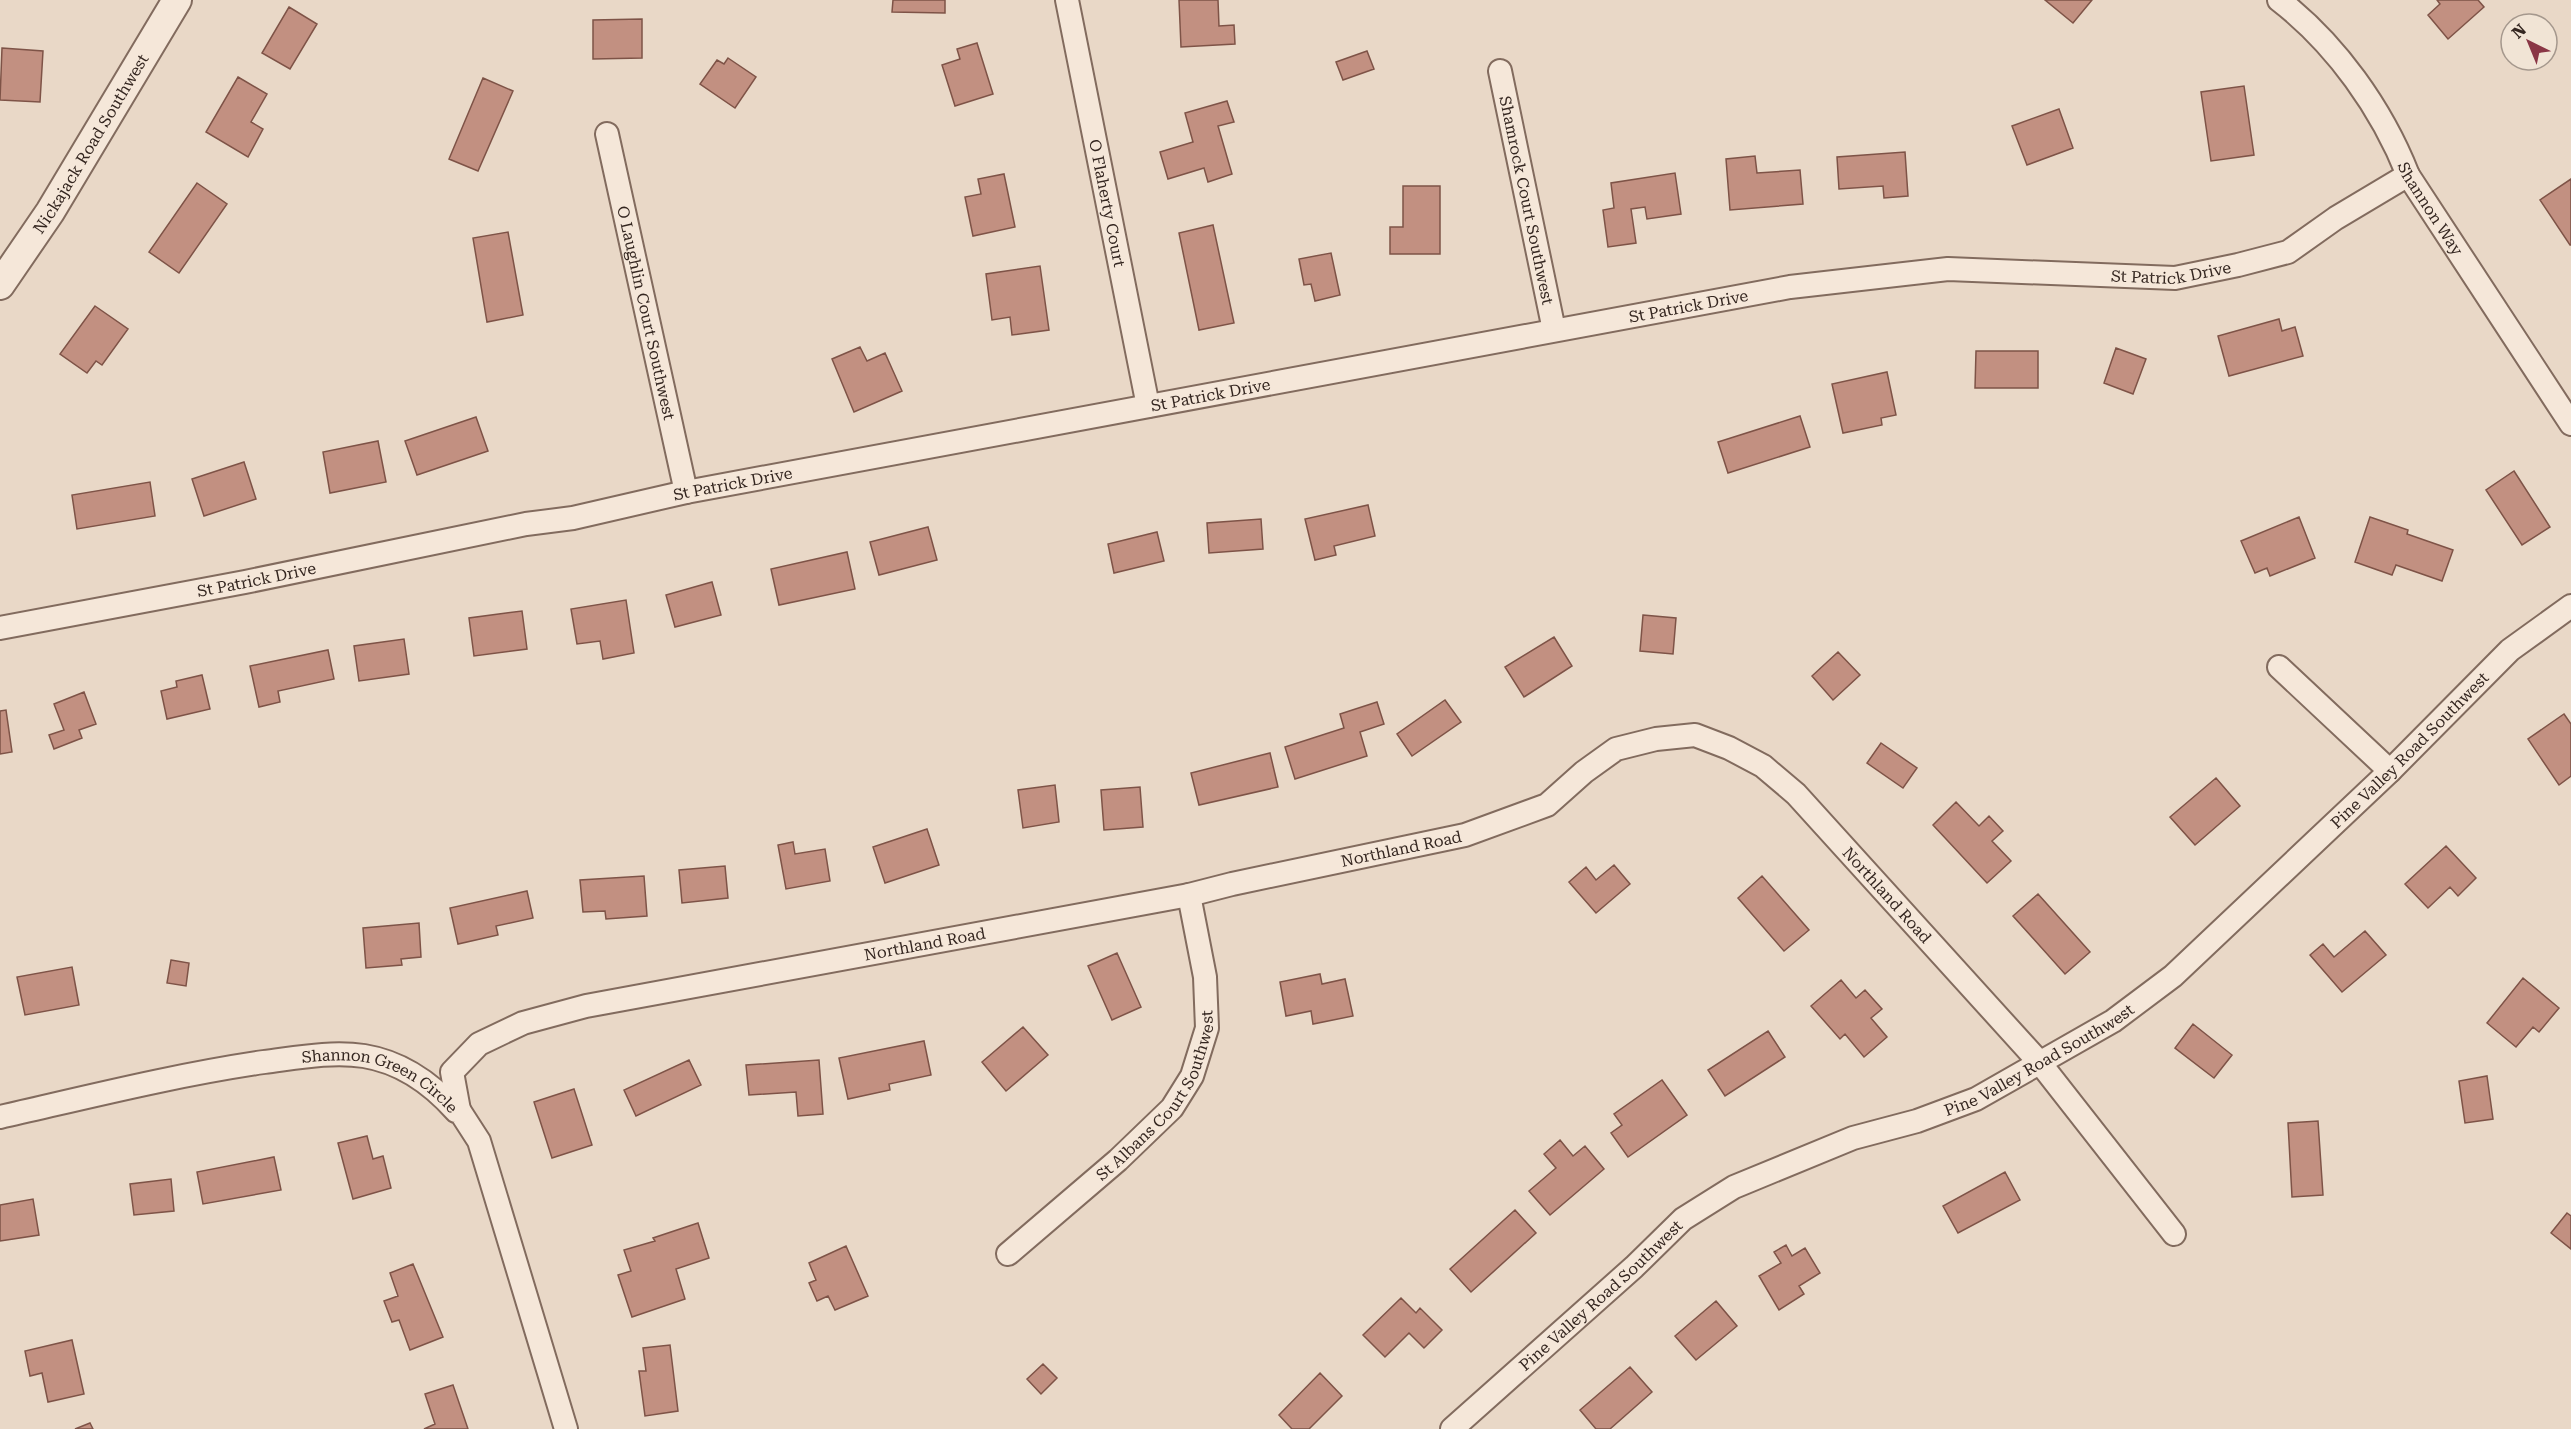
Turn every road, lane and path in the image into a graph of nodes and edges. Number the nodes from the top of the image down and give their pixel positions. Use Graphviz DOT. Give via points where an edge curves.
graph roads {
  1 [pos="177,0"];
  2 [pos="1066,0"];
  3 [pos="2279,0"];
  4 [pos="1500,71"];
  5 [pos="607,134"];
  6 [pos="2408,175"];
  7 [pos="0,285"];
  8 [pos="1554,330"];
  9 [pos="1148,405"];
  10 [pos="2571,424"];
  11 [pos="686,492"];
  12 [pos="2571,606"];
  13 [pos="0,628"];
  14 [pos="2279,667"];
  15 [pos="2390,771"];
  16 [pos="1189,895"];
  17 [pos="2040,1063"];
  18 [pos="459,1110"];
  19 [pos="0,1117"];
  20 [pos="2174,1234"];
  21 [pos="1008,1254"];
  22 [pos="566,1429"];
  23 [pos="1452,1429"];
  1 -- 7 [label="street, Nickajack Road Southwest" via="50,212"];
  2 -- 9 [label="street, O Flaherty Court"];
  3 -- 6 [label="street, Shannon Way" via="2306,21 2339,57 2394,140"];
  4 -- 8 [label="street, Shamrock Court Southwest"];
  5 -- 11 [label="street, O Laughlin Court Southwest"];
  6 -- 8 [label="street, St Patrick Drive" via="2288,252 2175,278 1948,269 1790,287"];
  6 -- 10 [label="street, Shannon Way"];
  8 -- 9 [label="street, St Patrick Drive"];
  9 -- 11 [label="street, St Patrick Drive"];
  11 -- 13 [label="street, St Patrick Drive" via="573,518"];
  12 -- 15 [label="street, Pine Valley Road Southwest" via="2510,650"];
  14 -- 15 [label="street"];
  15 -- 17 [label="street, Pine Valley Road Southwest" via="2173,976 2113,1021"];
  16 -- 17 [label="street, Northland Road" via="1465,835 1547,805 1616,749 1695,735 1763,766 1796,794"];
  16 -- 18 [label="street, Northland Road" via="586,1006 523,1023 479,1044 452,1072"];
  16 -- 21 [label="street, St Albans Court Southwest" via="1205,977 1207,1028 1192,1076 1172,1108"];
  17 -- 20 [label="street, Northland Road"];
  17 -- 23 [label="street, Pine Valley Road Southwest" via="1976,1099 1917,1121 1853,1138 1734,1187 1683,1219"];
  18 -- 19 [label="street, Shannon Green Circle" via="437,1090 397,1065 363,1056 314,1055 209,1070"];
  18 -- 22 [label="street, Shannon Green Circle" via="479,1141"];
}
